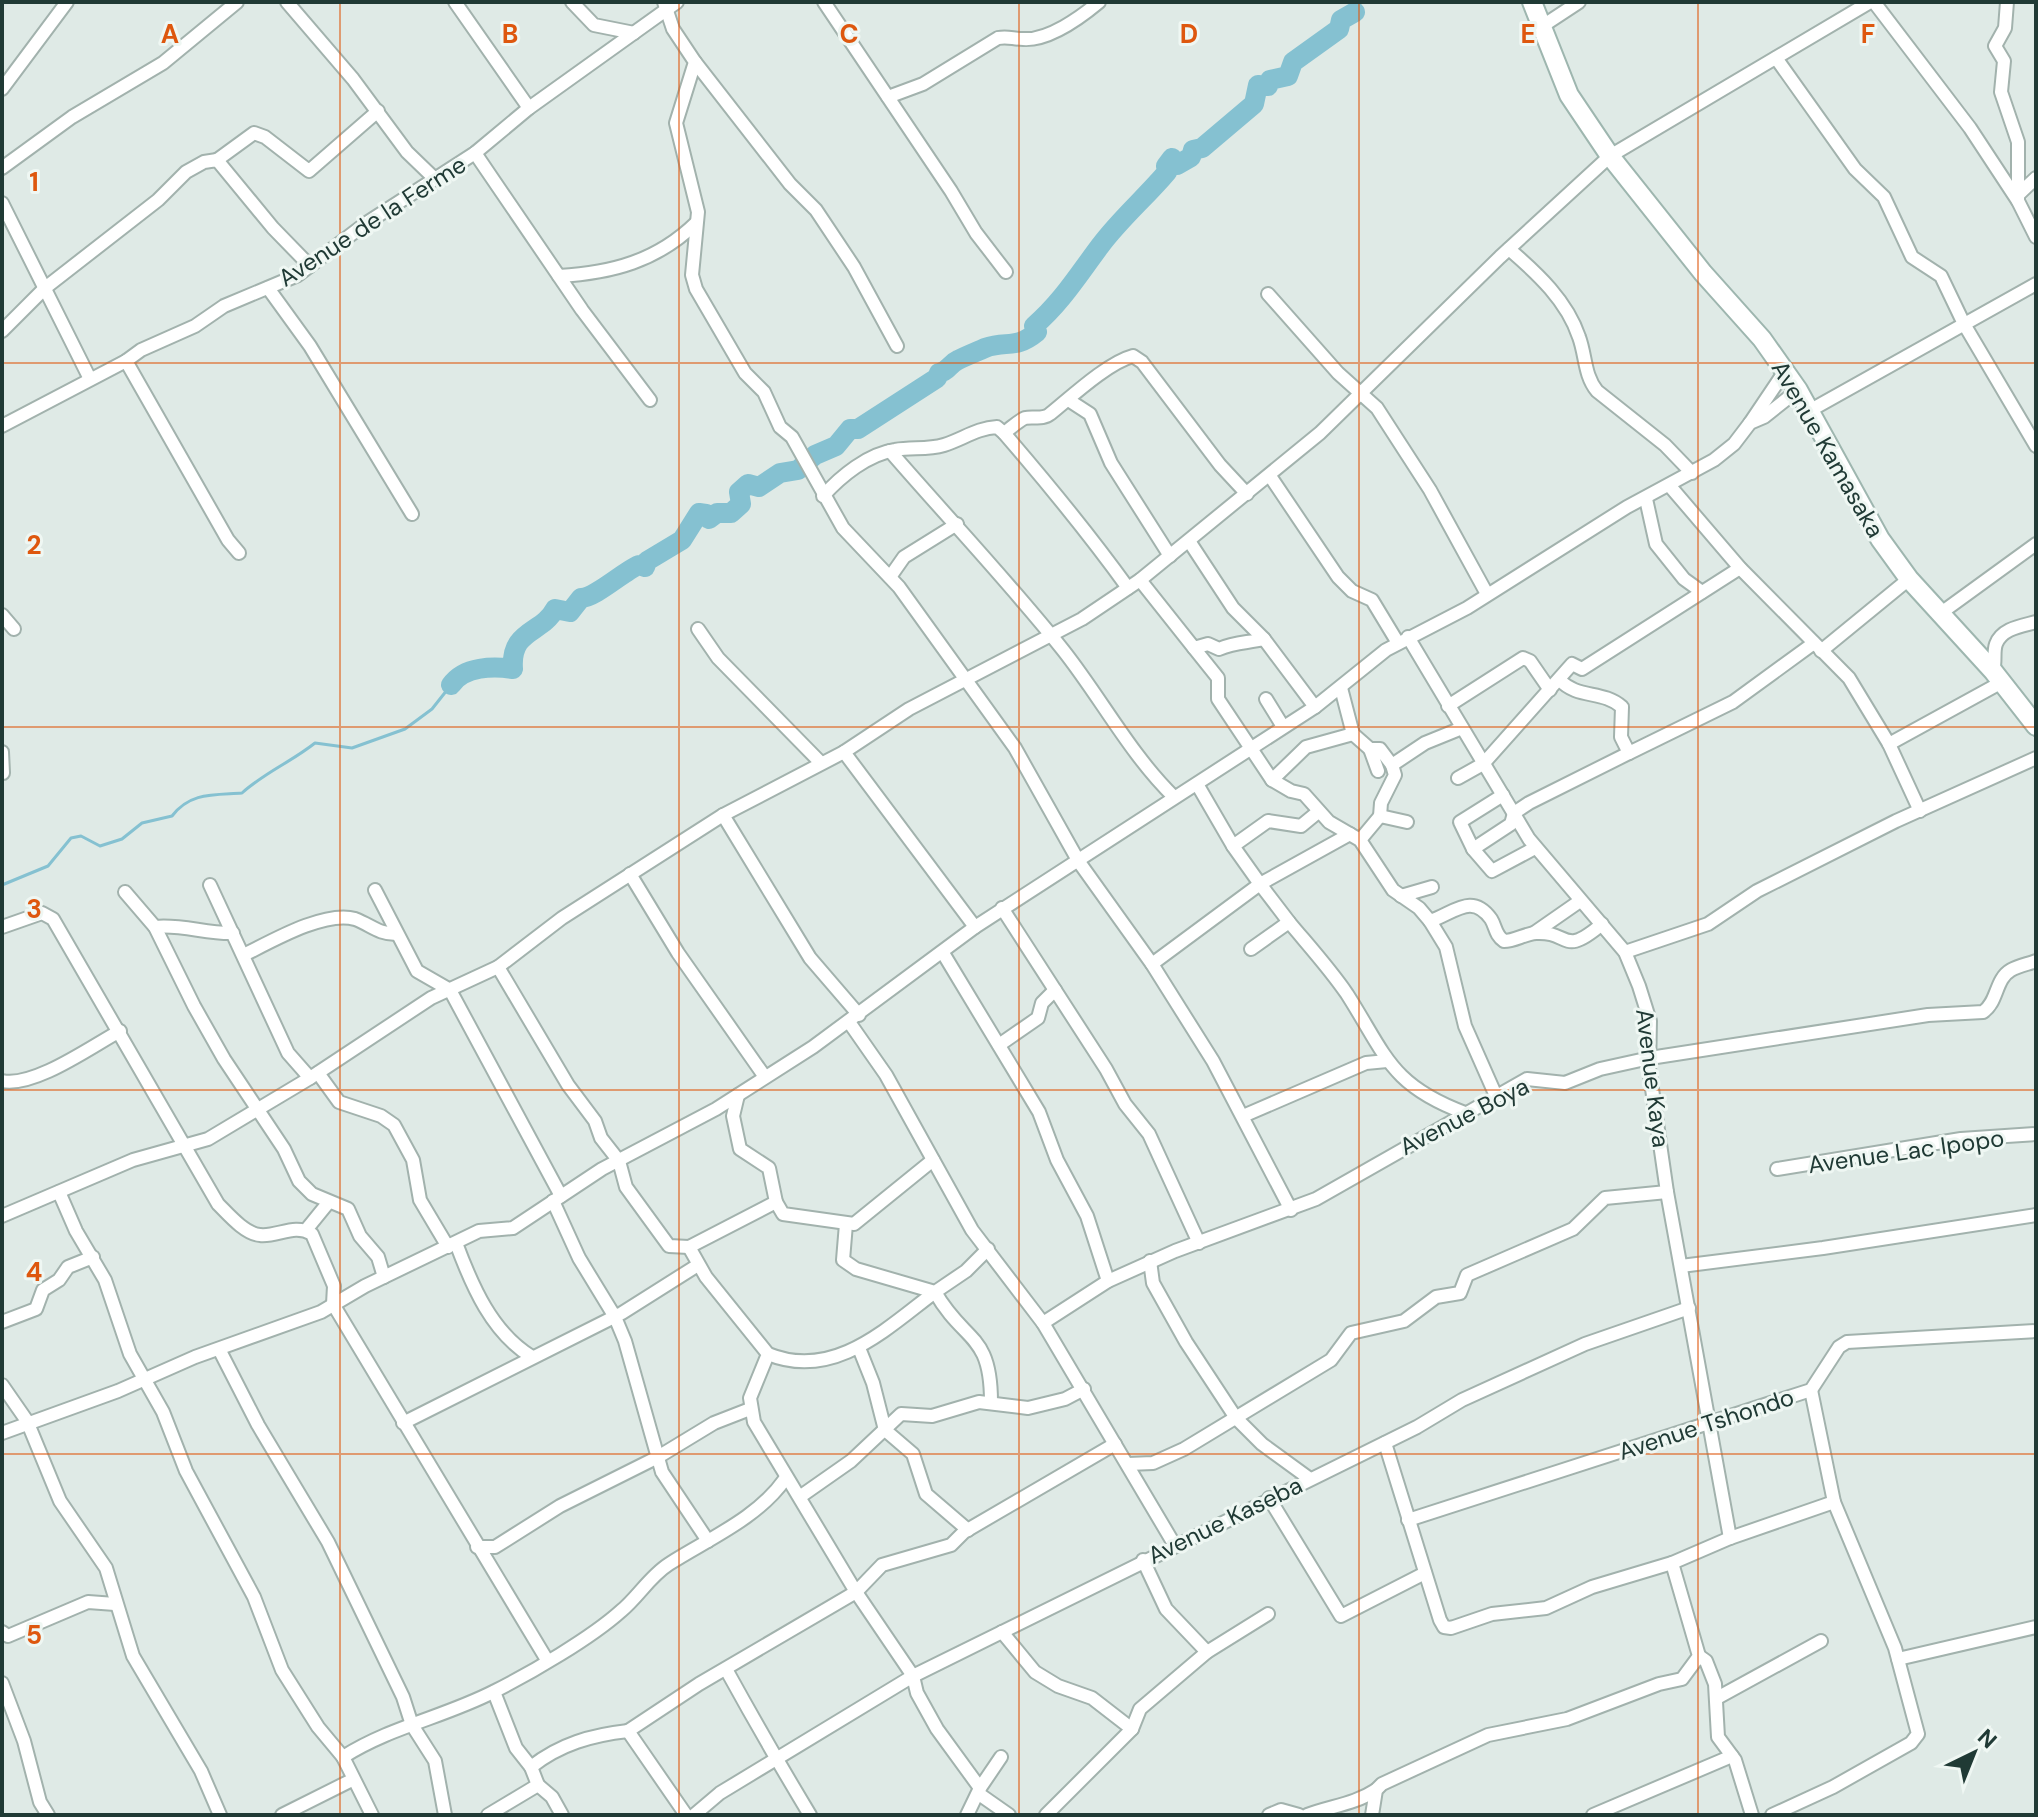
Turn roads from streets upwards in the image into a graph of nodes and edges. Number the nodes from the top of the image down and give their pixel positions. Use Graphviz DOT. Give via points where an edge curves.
graph roads {
  1 [pos="67,2"];
  2 [pos="237,2"];
  3 [pos="287,2"];
  4 [pos="455,2"];
  5 [pos="572,2"];
  6 [pos="824,2"];
  7 [pos="1099,2"];
  8 [pos="1532,2"];
  9 [pos="1579,2"];
  10 [pos="1872,2"];
  11 [pos="2007,2"];
  12 [pos="670,4"];
  13 [pos="1541,27"];
  14 [pos="634,33"];
  15 [pos="1776,58"];
  16 [pos="695,62"];
  17 [pos="2,89"];
  18 [pos="888,97"];
  19 [pos="529,108"];
  20 [pos="378,111"];
  21 [pos="475,153"];
  22 [pos="1610,156"];
  23 [pos="217,160"];
  24 [pos="2,168"];
  25 [pos="2036,178"];
  26 [pos="435,179"];
  27 [pos="2019,197"];
  28 [pos="3,207"];
  29 [pos="696,223"];
  30 [pos="2036,237"];
  31 [pos="1509,249"];
  32 [pos="310,266"];
  33 [pos="1006,272"];
  34 [pos="559,276"];
  35 [pos="2036,284"];
  36 [pos="45,288"];
  37 [pos="268,288"];
  38 [pos="1268,294"];
  39 [pos="1964,324"];
  40 [pos="2,331"];
  41 [pos="897,346"];
  42 [pos="126,361"];
  43 [pos="1785,371"];
  44 [pos="90,379"];
  45 [pos="1798,390"];
  46 [pos="1361,391"];
  47 [pos="650,400"];
  48 [pos="1070,401"];
  49 [pos="1809,411"];
  50 [pos="1750,423"];
  51 [pos="2,426"];
  52 [pos="1004,433"];
  53 [pos="2036,446"];
  54 [pos="890,451"];
  55 [pos="1692,473"];
  56 [pos="1270,476"];
  57 [pos="1669,485"];
  58 [pos="1247,494"];
  59 [pos="823,496"];
  60 [pos="1646,499"];
  61 [pos="412,514"];
  62 [pos="957,524"];
  63 [pos="1189,541"];
  64 [pos="2036,544"];
  65 [pos="239,553"];
  66 [pos="1170,556"];
  67 [pos="1740,568"];
  68 [pos="890,577"];
  69 [pos="1909,579"];
  70 [pos="1140,580"];
  71 [pos="1128,588"];
  72 [pos="1702,592"];
  73 [pos="1487,594"];
  74 [pos="1941,613"];
  75 [pos="2,615"];
  76 [pos="2036,622"];
  77 [pos="14,629"];
  78 [pos="698,629"];
  79 [pos="1051,637"];
  80 [pos="1264,639"];
  81 [pos="1403,640"];
  82 [pos="1818,647"];
  83 [pos="1194,648"];
  84 [pos="1998,676"];
  85 [pos="1560,680"];
  86 [pos="965,682"];
  87 [pos="1341,688"];
  88 [pos="1550,690"];
  89 [pos="1266,699"];
  90 [pos="1448,706"];
  91 [pos="1315,707"];
  92 [pos="1282,725"];
  93 [pos="2036,726"];
  94 [pos="1462,728"];
  95 [pos="1353,734"];
  96 [pos="1889,744"];
  97 [pos="1250,745"];
  98 [pos="1370,749"];
  99 [pos="2,752"];
  100 [pos="844,752"];
  101 [pos="1629,753"];
  102 [pos="2036,758"];
  103 [pos="821,763"];
  104 [pos="1483,764"];
  105 [pos="1392,765"];
  106 [pos="1378,771"];
  107 [pos="3,773"];
  108 [pos="1458,778"];
  109 [pos="1272,780"];
  110 [pos="1197,784"];
  111 [pos="1174,797"];
  112 [pos="1509,804"];
  113 [pos="1920,811"];
  114 [pos="1318,812"];
  115 [pos="723,815"];
  116 [pos="1380,816"];
  117 [pos="1407,822"];
  118 [pos="1355,837"];
  119 [pos="1233,846"];
  120 [pos="1535,848"];
  121 [pos="1473,849"];
  122 [pos="1079,862"];
  123 [pos="630,874"];
  124 [pos="1260,884"];
  125 [pos="210,885"];
  126 [pos="1432,887"];
  127 [pos="375,890"];
  128 [pos="125,892"];
  129 [pos="1401,896"];
  130 [pos="1580,901"];
  131 [pos="1002,908"];
  132 [pos="1430,921"];
  133 [pos="1289,922"];
  134 [pos="1602,924"];
  135 [pos="2,927"];
  136 [pos="155,927"];
  137 [pos="975,927"];
  138 [pos="233,933"];
  139 [pos="1534,933"];
  140 [pos="396,934"];
  141 [pos="1251,949"];
  142 [pos="1625,952"];
  143 [pos="943,953"];
  144 [pos="244,955"];
  145 [pos="2036,961"];
  146 [pos="1152,964"];
  147 [pos="498,967"];
  148 [pos="450,990"];
  149 [pos="1055,990"];
  150 [pos="854,1019"];
  151 [pos="120,1031"];
  152 [pos="999,1045"];
  153 [pos="1650,1058"];
  154 [pos="1387,1061"];
  155 [pos="314,1076"];
  156 [pos="765,1077"];
  157 [pos="2,1081"];
  158 [pos="738,1095"];
  159 [pos="1496,1096"];
  160 [pos="716,1109"];
  161 [pos="256,1110"];
  162 [pos="1465,1113"];
  163 [pos="733,1116"];
  164 [pos="1243,1116"];
  165 [pos="2036,1134"];
  166 [pos="181,1145"];
  167 [pos="933,1160"];
  168 [pos="619,1161"];
  169 [pos="1777,1169"];
  170 [pos="59,1192"];
  171 [pos="1667,1192"];
  172 [pos="557,1198"];
  173 [pos="776,1202"];
  174 [pos="328,1203"];
  175 [pos="1291,1210"];
  176 [pos="2036,1215"];
  177 [pos="2,1216"];
  178 [pos="846,1224"];
  179 [pos="306,1230"];
  180 [pos="1199,1243"];
  181 [pos="452,1245"];
  182 [pos="689,1247"];
  183 [pos="988,1249"];
  184 [pos="93,1257"];
  185 [pos="1150,1261"];
  186 [pos="698,1265"];
  187 [pos="1681,1266"];
  188 [pos="384,1277"];
  189 [pos="1108,1281"];
  190 [pos="935,1292"];
  191 [pos="333,1304"];
  192 [pos="1689,1308"];
  193 [pos="615,1317"];
  194 [pos="2,1322"];
  195 [pos="1043,1323"];
  196 [pos="2036,1331"];
  197 [pos="859,1348"];
  198 [pos="219,1349"];
  199 [pos="768,1354"];
  200 [pos="532,1357"];
  201 [pos="145,1380"];
  202 [pos="2,1385"];
  203 [pos="1084,1389"];
  204 [pos="1811,1390"];
  205 [pos="991,1402"];
  206 [pos="750,1409"];
  207 [pos="1236,1418"];
  208 [pos="27,1421"];
  209 [pos="403,1423"];
  210 [pos="1710,1424"];
  211 [pos="885,1430"];
  212 [pos="2,1433"];
  213 [pos="1385,1443"];
  214 [pos="1115,1444"];
  215 [pos="658,1457"];
  216 [pos="1128,1464"];
  217 [pos="785,1479"];
  218 [pos="1310,1479"];
  219 [pos="801,1496"];
  220 [pos="1269,1498"];
  221 [pos="1834,1502"];
  222 [pos="1408,1520"];
  223 [pos="968,1530"];
  224 [pos="1730,1538"];
  225 [pos="708,1541"];
  226 [pos="1174,1544"];
  227 [pos="477,1547"];
  228 [pos="1143,1560"];
  229 [pos="1672,1563"];
  230 [pos="1425,1573"];
  231 [pos="856,1592"];
  232 [pos="115,1604"];
  233 [pos="1268,1614"];
  234 [pos="2036,1627"];
  235 [pos="2,1632"];
  236 [pos="1002,1632"];
  237 [pos="1821,1641"];
  238 [pos="1207,1652"];
  239 [pos="1699,1656"];
  240 [pos="1898,1659"];
  241 [pos="547,1660"];
  242 [pos="727,1671"];
  243 [pos="913,1676"];
  244 [pos="2,1683"];
  245 [pos="494,1692"];
  246 [pos="1717,1698"];
  247 [pos="412,1725"];
  248 [pos="1132,1729"];
  249 [pos="628,1731"];
  250 [pos="1732,1756"];
  251 [pos="343,1757"];
  252 [pos="1001,1757"];
  253 [pos="774,1759"];
  254 [pos="531,1767"];
  255 [pos="352,1780"];
  256 [pos="538,1785"];
  257 [pos="1376,1790"];
  258 [pos="980,1791"];
  259 [pos="48,1815"];
  260 [pos="220,1815"];
  261 [pos="282,1815"];
  262 [pos="372,1815"];
  263 [pos="445,1815"];
  264 [pos="488,1815"];
  265 [pos="562,1815"];
  266 [pos="686,1815"];
  267 [pos="694,1815"];
  268 [pos="810,1815"];
  269 [pos="967,1815"];
  270 [pos="1009,1815"];
  271 [pos="1046,1815"];
  272 [pos="1269,1815"];
  273 [pos="1299,1815"];
  274 [pos="1307,1815"];
  275 [pos="1372,1815"];
  276 [pos="1593,1815"];
  277 [pos="1752,1815"];
  278 [pos="1772,1815"];
  1 -- 17 [label="street"];
  2 -- 24 [label="street" via="163,63 72,117"];
  3 -- 20 [label="street"];
  4 -- 19 [label="street"];
  5 -- 14 [label="street" via="594,25"];
  6 -- 18 [label="street"];
  7 -- 18 [label="street" via="1046,34 1025,40 998,38 923,84"];
  8 -- 13 [label="street, Avenue Kamasaka"];
  9 -- 13 [label="street"];
  10 -- 15 [label="street"];
  10 -- 27 [label="street"];
  11 -- 27 [label="street" via="2005,28 1995,46 2004,61 2001,92 2016,130"];
  12 -- 14 [label="street, Avenue de la Ferme"];
  12 -- 16 [label="street" via="673,29"];
  13 -- 22 [label="street, Avenue Kamasaka" via="1569,95"];
  14 -- 19 [label="street, Avenue de la Ferme"];
  15 -- 22 [label="street"];
  15 -- 39 [label="street" via="1855,169 1884,197 1912,257 1941,276"];
  16 -- 29 [label="street" via="676,123 694,191"];
  16 -- 41 [label="street" via="816,210"];
  18 -- 33 [label="street"];
  19 -- 21 [label="street, Avenue de la Ferme"];
  20 -- 23 [label="street" via="309,171 254,133"];
  20 -- 26 [label="street" via="407,152"];
  21 -- 26 [label="street, Avenue de la Ferme"];
  21 -- 34 [label="street"];
  22 -- 31 [label="street"];
  22 -- 43 [label="street, Avenue Kamasaka"];
  23 -- 32 [label="street"];
  23 -- 36 [label="street" via="186,172"];
  25 -- 27 [label="street"];
  26 -- 32 [label="street, Avenue de la Ferme"];
  27 -- 30 [label="street"];
  28 -- 36 [label="street"];
  29 -- 34 [label="street" via="624,268"];
  29 -- 59 [label="street" via="696,289 745,373 764,392 780,427 792,437"];
  31 -- 46 [label="street"];
  31 -- 55 [label="street" via="1569,311 1597,391"];
  32 -- 37 [label="street, Avenue de la Ferme"];
  34 -- 47 [label="street"];
  35 -- 39 [label="street"];
  36 -- 40 [label="street"];
  36 -- 44 [label="street"];
  37 -- 42 [label="street, Avenue de la Ferme" via="224,306"];
  37 -- 61 [label="street" via="310,346"];
  38 -- 46 [label="street"];
  39 -- 49 [label="street"];
  39 -- 53 [label="street"];
  42 -- 44 [label="street, Avenue de la Ferme"];
  42 -- 65 [label="street"];
  43 -- 45 [label="street, Avenue Kamasaka"];
  43 -- 50 [label="street"];
  44 -- 51 [label="street, Avenue de la Ferme"];
  45 -- 49 [label="street, Avenue Kamasaka"];
  45 -- 50 [label="street"];
  46 -- 56 [label="street"];
  46 -- 73 [label="street" via="1430,490"];
  48 -- 52 [label="street" via="1059,403 1048,416 1021,420"];
  48 -- 58 [label="street" via="1092,378 1128,357 1138,358"];
  48 -- 66 [label="street" via="1090,414 1111,463"];
  49 -- 69 [label="street, Avenue Kamasaka" via="1880,539"];
  50 -- 55 [label="street" via="1725,452"];
  52 -- 54 [label="street" via="997,427 981,429 934,447"];
  52 -- 71 [label="street" via="1078,519"];
  54 -- 59 [label="street" via="854,468"];
  54 -- 62 [label="street"];
  55 -- 57 [label="street"];
  56 -- 58 [label="street"];
  56 -- 81 [label="street, Avenue Kaya" via="1338,577 1372,600"];
  57 -- 60 [label="street"];
  57 -- 67 [label="street"];
  58 -- 63 [label="street"];
  59 -- 68 [label="street" via="855,542"];
  60 -- 72 [label="street" via="1656,544 1684,579"];
  60 -- 73 [label="street"];
  62 -- 68 [label="street" via="904,557"];
  62 -- 79 [label="street"];
  63 -- 66 [label="street"];
  63 -- 80 [label="street" via="1233,608"];
  64 -- 74 [label="street"];
  66 -- 70 [label="street"];
  67 -- 72 [label="street"];
  67 -- 82 [label="street"];
  68 -- 86 [label="street"];
  69 -- 74 [label="street, Avenue Kamasaka"];
  69 -- 82 [label="street"];
  70 -- 71 [label="street"];
  70 -- 83 [label="street"];
  71 -- 79 [label="street"];
  72 -- 85 [label="street" via="1613,652 1582,669 1572,664"];
  73 -- 81 [label="street"];
  74 -- 84 [label="street, Avenue Kamasaka"];
  75 -- 77 [label="street"];
  76 -- 84 [label="street" via="2001,637"];
  78 -- 103 [label="street" via="718,658"];
  79 -- 86 [label="street"];
  79 -- 111 [label="street"];
  80 -- 83 [label="street" via="1219,649 1208,644"];
  80 -- 91 [label="street"];
  81 -- 87 [label="street"];
  81 -- 90 [label="street, Avenue Kaya"];
  82 -- 96 [label="street" via="1862,695"];
  82 -- 101 [label="street" via="1733,702"];
  83 -- 97 [label="street" via="1218,678 1218,699"];
  84 -- 93 [label="street, Avenue Kamasaka"];
  84 -- 96 [label="street"];
  85 -- 88 [label="street"];
  85 -- 101 [label="street" via="1572,692 1611,698 1622,707 1621,737"];
  86 -- 100 [label="street" via="909,709"];
  86 -- 122 [label="street" via="1015,748"];
  87 -- 91 [label="street"];
  87 -- 95 [label="street"];
  88 -- 90 [label="street" via="1523,658"];
  88 -- 104 [label="street"];
  89 -- 92 [label="street"];
  90 -- 94 [label="street, Avenue Kaya"];
  91 -- 92 [label="street"];
  92 -- 97 [label="street"];
  94 -- 104 [label="street, Avenue Kaya"];
  94 -- 105 [label="street" via="1425,743"];
  95 -- 98 [label="street"];
  95 -- 109 [label="street" via="1306,747"];
  96 -- 113 [label="street"];
  97 -- 109 [label="street"];
  97 -- 110 [label="street"];
  98 -- 105 [label="street" via="1380,749"];
  98 -- 106 [label="street"];
  99 -- 107 [label="street"];
  100 -- 103 [label="street"];
  100 -- 137 [label="street"];
  101 -- 112 [label="street" via="1529,803"];
  102 -- 113 [label="street"];
  103 -- 115 [label="street"];
  104 -- 108 [label="street"];
  104 -- 112 [label="street, Avenue Kaya"];
  105 -- 116 [label="street" via="1395,775"];
  109 -- 114 [label="street" via="1304,794"];
  110 -- 111 [label="street"];
  110 -- 119 [label="street"];
  111 -- 122 [label="street"];
  112 -- 120 [label="street, Avenue Kaya"];
  112 -- 121 [label="street" via="1511,824"];
  112 -- 121 [label="street" via="1460,822"];
  113 -- 142 [label="street" via="1757,891 1708,924"];
  114 -- 118 [label="street"];
  114 -- 119 [label="street" via="1301,826 1268,821"];
  115 -- 123 [label="street"];
  115 -- 150 [label="street" via="810,958"];
  116 -- 117 [label="street"];
  116 -- 118 [label="street"];
  118 -- 124 [label="street"];
  118 -- 129 [label="street"];
  119 -- 124 [label="street"];
  120 -- 121 [label="street" via="1492,871"];
  120 -- 130 [label="street, Avenue Kaya"];
  122 -- 131 [label="street"];
  122 -- 146 [label="street"];
  123 -- 147 [label="street"];
  123 -- 156 [label="street"];
  124 -- 133 [label="street"];
  124 -- 146 [label="street"];
  125 -- 138 [label="street"];
  126 -- 129 [label="street"];
  127 -- 140 [label="street"];
  128 -- 136 [label="street"];
  129 -- 132 [label="street"];
  130 -- 134 [label="street, Avenue Kaya"];
  130 -- 139 [label="street"];
  131 -- 137 [label="street"];
  131 -- 149 [label="street"];
  132 -- 139 [label="street" via="1475,904 1504,941"];
  132 -- 159 [label="street" via="1446,947 1465,1026"];
  133 -- 141 [label="street"];
  133 -- 154 [label="street" via="1341,985"];
  134 -- 139 [label="street" via="1585,939 1568,942"];
  134 -- 142 [label="street, Avenue Kaya"];
  135 -- 151 [label="street" via="42,913 53,919"];
  136 -- 138 [label="street"];
  136 -- 161 [label="street" via="194,1006"];
  137 -- 143 [label="street"];
  138 -- 144 [label="street"];
  140 -- 144 [label="street" via="376,932 355,919 327,921"];
  140 -- 148 [label="street" via="417,971"];
  142 -- 153 [label="street, Avenue Kaya" via="1650,1021"];
  143 -- 150 [label="street"];
  143 -- 152 [label="street"];
  144 -- 155 [label="street" via="288,1053"];
  145 -- 153 [label="street, Avenue Boya" via="2010,970 1991,1008 1983,1012 1928,1015"];
  146 -- 164 [label="street"];
  147 -- 148 [label="street"];
  147 -- 168 [label="street"];
  148 -- 155 [label="street"];
  148 -- 172 [label="street"];
  149 -- 152 [label="street" via="1042,1003 1038,1018"];
  149 -- 180 [label="street" via="1149,1134"];
  150 -- 156 [label="street"];
  150 -- 167 [label="street"];
  151 -- 157 [label="street" via="39,1075"];
  151 -- 166 [label="street"];
  152 -- 189 [label="street" via="1039,1112 1087,1216"];
  153 -- 159 [label="street, Avenue Boya" via="1565,1083 1530,1078"];
  153 -- 171 [label="street, Avenue Kaya"];
  154 -- 162 [label="street" via="1422,1094"];
  154 -- 164 [label="street" via="1366,1063"];
  155 -- 161 [label="street"];
  155 -- 181 [label="street" via="339,1102 394,1125 413,1160 420,1200"];
  156 -- 158 [label="street"];
  158 -- 160 [label="street"];
  158 -- 163 [label="street"];
  159 -- 162 [label="street, Avenue Boya"];
  160 -- 163 [label="street"];
  160 -- 168 [label="street"];
  161 -- 166 [label="street" via="208,1139"];
  161 -- 174 [label="street" via="304,1188"];
  162 -- 175 [label="street, Avenue Boya"];
  163 -- 173 [label="street" via="740,1149 769,1168"];
  164 -- 175 [label="street"];
  165 -- 169 [label="street, Avenue Lac Ipopo" via="1961,1139"];
  166 -- 170 [label="street"];
  166 -- 179 [label="street" via="218,1204 250,1232"];
  167 -- 178 [label="street" via="857,1223"];
  167 -- 183 [label="street"];
  168 -- 172 [label="street"];
  168 -- 182 [label="street" via="626,1187 664,1241 676,1249"];
  170 -- 177 [label="street"];
  170 -- 184 [label="street"];
  171 -- 187 [label="street, Avenue Kaya"];
  171 -- 207 [label="street" via="1605,1198 1573,1229 1467,1275 1460,1293 1436,1297 1404,1321 1351,1333 1331,1360"];
  172 -- 181 [label="street" via="513,1228 479,1231"];
  172 -- 193 [label="street" via="579,1258"];
  173 -- 178 [label="street" via="783,1214"];
  173 -- 182 [label="street"];
  174 -- 179 [label="street"];
  174 -- 188 [label="street" via="348,1209 360,1236 378,1257"];
  175 -- 180 [label="street, Avenue Boya"];
  176 -- 187 [label="street"];
  178 -- 190 [label="street" via="843,1260 856,1269"];
  179 -- 191 [label="street" via="331,1276"];
  180 -- 185 [label="street, Avenue Boya"];
  181 -- 188 [label="street"];
  181 -- 200 [label="street" via="501,1332"];
  182 -- 186 [label="street"];
  183 -- 190 [label="street"];
  183 -- 195 [label="street"];
  184 -- 194 [label="street" via="68,1267 43,1290 36,1309"];
  184 -- 201 [label="street"];
  185 -- 189 [label="street, Avenue Boya"];
  185 -- 207 [label="street" via="1153,1283"];
  186 -- 193 [label="street"];
  186 -- 199 [label="street"];
  187 -- 192 [label="street, Avenue Kaya"];
  188 -- 191 [label="street"];
  189 -- 195 [label="street, Avenue Boya"];
  190 -- 197 [label="street"];
  190 -- 205 [label="street" via="981,1346 991,1373"];
  191 -- 198 [label="street"];
  191 -- 209 [label="street"];
  192 -- 210 [label="street, Avenue Kaya"];
  192 -- 213 [label="street, Avenue Kaseba" via="1543,1361"];
  193 -- 200 [label="street"];
  193 -- 215 [label="street"];
  195 -- 203 [label="street"];
  196 -- 204 [label="street, Avenue Tshondo" via="1847,1342"];
  197 -- 199 [label="street" via="810,1360"];
  197 -- 211 [label="street"];
  198 -- 201 [label="street"];
  198 -- 247 [label="street" via="342,1568"];
  199 -- 206 [label="street" via="752,1389"];
  200 -- 209 [label="street"];
  201 -- 208 [label="street"];
  201 -- 251 [label="street" via="186,1471 254,1597 290,1684"];
  202 -- 208 [label="street"];
  203 -- 205 [label="street" via="1028,1408"];
  203 -- 214 [label="street"];
  204 -- 210 [label="street, Avenue Tshondo"];
  204 -- 221 [label="street"];
  205 -- 211 [label="street" via="932,1416 901,1414"];
  206 -- 215 [label="street" via="714,1423"];
  206 -- 217 [label="street"];
  207 -- 216 [label="street" via="1167,1458"];
  207 -- 218 [label="street"];
  208 -- 212 [label="street"];
  208 -- 232 [label="street" via="60,1501 106,1568"];
  209 -- 227 [label="street"];
  210 -- 222 [label="street, Avenue Tshondo"];
  210 -- 224 [label="street, Avenue Kaya"];
  211 -- 219 [label="street"];
  211 -- 223 [label="street" via="913,1454 926,1494"];
  213 -- 218 [label="street, Avenue Kaseba"];
  213 -- 222 [label="street"];
  214 -- 216 [label="street"];
  214 -- 223 [label="street"];
  215 -- 225 [label="street" via="667,1481"];
  215 -- 227 [label="street" via="560,1506 495,1547"];
  216 -- 226 [label="street"];
  217 -- 219 [label="street"];
  217 -- 225 [label="street" via="746,1517"];
  218 -- 220 [label="street, Avenue Kaseba"];
  219 -- 231 [label="street"];
  220 -- 226 [label="street, Avenue Kaseba"];
  220 -- 230 [label="street" via="1341,1616"];
  221 -- 224 [label="street"];
  221 -- 240 [label="street"];
  222 -- 230 [label="street"];
  223 -- 231 [label="street" via="951,1545 882,1565"];
  224 -- 229 [label="street"];
  225 -- 241 [label="street" via="665,1566 619,1613"];
  226 -- 228 [label="street, Avenue Kaseba"];
  227 -- 241 [label="street"];
  228 -- 236 [label="street, Avenue Kaseba"];
  228 -- 238 [label="street" via="1166,1609"];
  229 -- 230 [label="street" via="1592,1587 1546,1608 1478,1617 1451,1628 1440,1620"];
  229 -- 239 [label="street"];
  231 -- 242 [label="street"];
  231 -- 243 [label="street"];
  232 -- 235 [label="street" via="88,1602 17,1633"];
  232 -- 260 [label="street" via="133,1656 194,1759"];
  233 -- 238 [label="street"];
  234 -- 240 [label="street"];
  236 -- 243 [label="street, Avenue Kaseba"];
  236 -- 248 [label="street" via="1035,1672 1092,1698"];
  237 -- 246 [label="street"];
  238 -- 248 [label="street" via="1140,1709"];
  239 -- 246 [label="street" via="1706,1661"];
  239 -- 257 [label="street" via="1682,1679 1567,1719 1488,1735"];
  240 -- 278 [label="street" via="1918,1729 1914,1740"];
  241 -- 245 [label="street"];
  242 -- 249 [label="street"];
  242 -- 253 [label="street"];
  243 -- 253 [label="street, Avenue Kaseba"];
  243 -- 258 [label="street" via="922,1703"];
  244 -- 259 [label="street"];
  245 -- 247 [label="street"];
  245 -- 254 [label="street" via="516,1748"];
  246 -- 250 [label="street" via="1718,1737"];
  247 -- 251 [label="street"];
  247 -- 263 [label="street" via="435,1761"];
  248 -- 271 [label="street"];
  249 -- 254 [label="street" via="569,1744"];
  249 -- 266 [label="street"];
  250 -- 276 [label="street"];
  250 -- 277 [label="street"];
  251 -- 255 [label="street"];
  252 -- 258 [label="street"];
  253 -- 267 [label="street, Avenue Kaseba"];
  253 -- 268 [label="street"];
  254 -- 256 [label="street"];
  255 -- 261 [label="street"];
  255 -- 262 [label="street"];
  256 -- 264 [label="street"];
  256 -- 265 [label="street"];
  257 -- 274 [label="street" via="1359,1801"];
  257 -- 275 [label="street"];
  258 -- 269 [label="street"];
  258 -- 270 [label="street"];
  272 -- 273 [label="street" via="1281,1810"];
}
